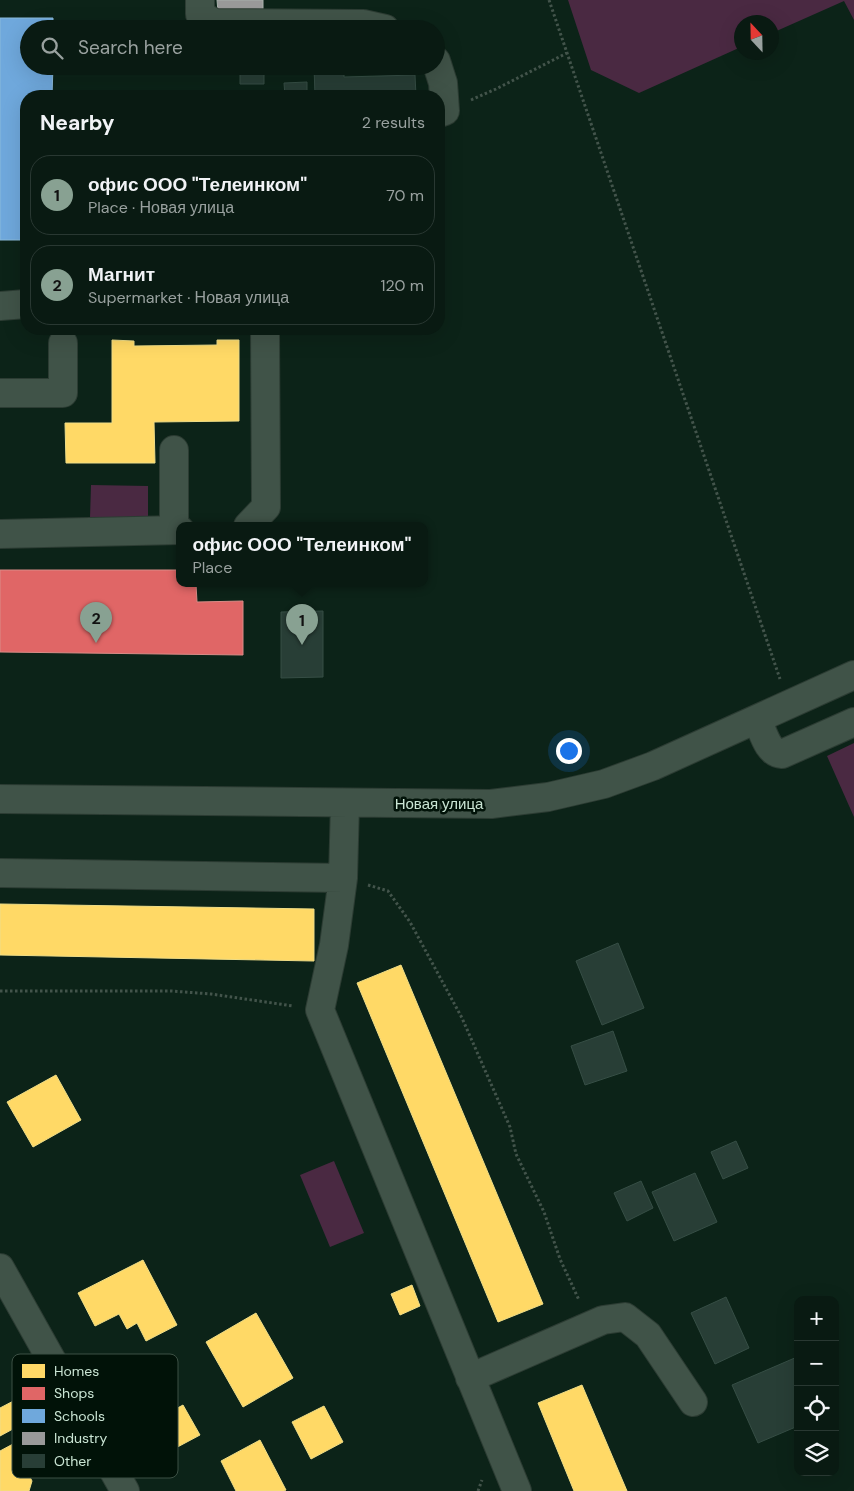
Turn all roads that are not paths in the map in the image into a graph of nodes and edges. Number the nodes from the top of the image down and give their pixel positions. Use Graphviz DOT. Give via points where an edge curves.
graph roads {
  1 [pos="200,0"];
  2 [pos="209,20"];
  3 [pos="440,75"];
  4 [pos="443,90"];
  5 [pos="20,304"];
  6 [pos="0,306"];
  7 [pos="265,335"];
  8 [pos="63,343"];
  9 [pos="0,393"];
  10 [pos="174,450"];
  11 [pos="177,522"];
  12 [pos="252,522"];
  13 [pos="176,530"];
  14 [pos="0,534"];
  15 [pos="854,675"];
  16 [pos="757,719"];
  17 [pos="854,722"];
  18 [pos="0,799"];
  19 [pos="344,803"];
  20 [pos="0,873"];
  21 [pos="343,878"];
  22 [pos="0,1268"];
  23 [pos="49,1354"];
  24 [pos="470,1378"];
  25 [pos="694,1402"];
  26 [pos="119,1478"];
  27 [pos="126,1491"];
  28 [pos="517,1491"];
  1 -- 2 [label="street" via="200,14"];
  3 -- 4 [label="street"];
  5 -- 6 [label="street"];
  7 -- 12 [label="street" via="266,507"];
  8 -- 9 [label="street" via="63,393"];
  10 -- 11 [label="street"];
  13 -- 14 [label="street"];
  15 -- 16 [label="street, Новая улица"];
  16 -- 17 [label="street" via="776,754"];
  16 -- 19 [label="street, Новая улица" via="653,766 604,784 548,797 491,804"];
  18 -- 19 [label="street, Новая улица"];
  19 -- 21 [label="street"];
  20 -- 21 [label="street"];
  21 -- 24 [label="street" via="334,945 320,1010"];
  22 -- 23 [label="street"];
  24 -- 25 [label="street" via="603,1320 625,1317 648,1335"];
  24 -- 28 [label="street"];
  26 -- 27 [label="street"];
}
